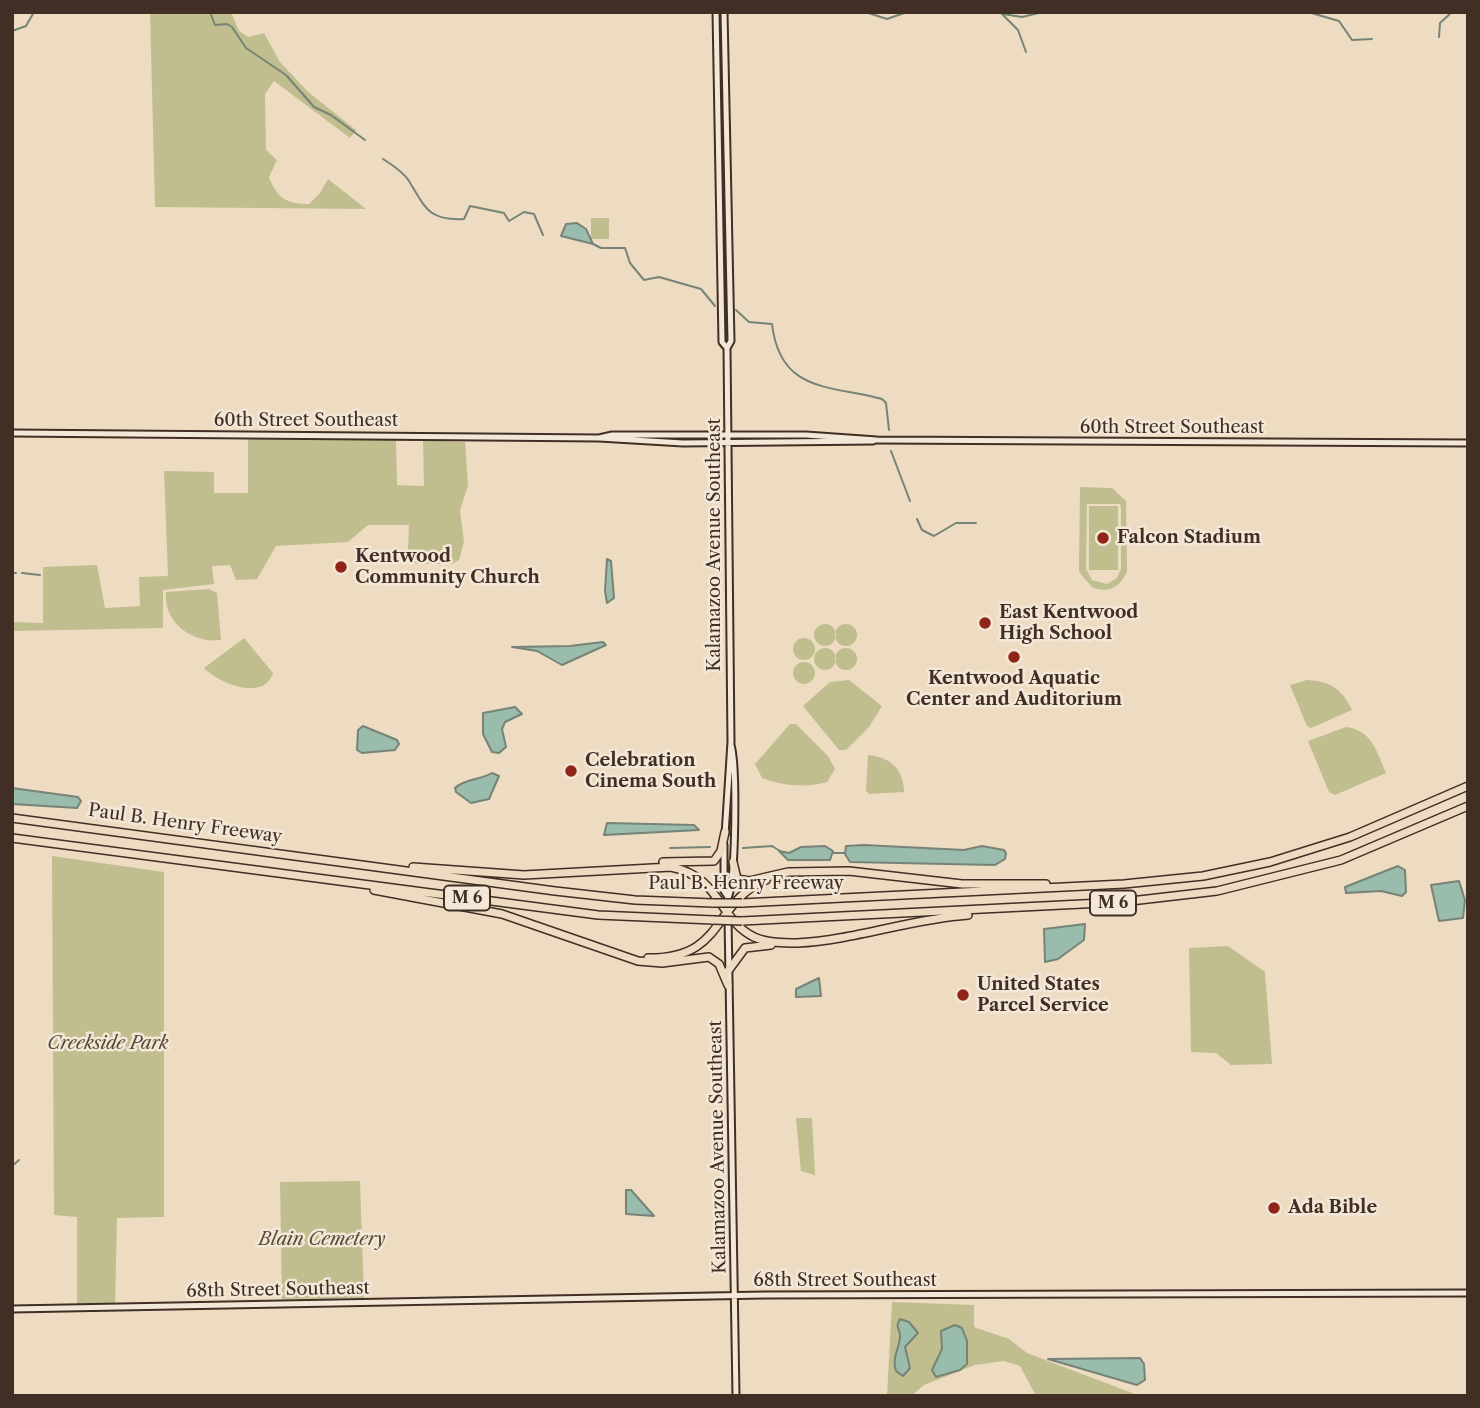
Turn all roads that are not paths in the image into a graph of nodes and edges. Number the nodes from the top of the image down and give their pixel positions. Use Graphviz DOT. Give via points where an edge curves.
graph roads {
  1 [pos="716,12"];
  2 [pos="724,12"];
  3 [pos="720,254"];
  4 [pos="729,285"];
  5 [pos="721,322"];
  6 [pos="730,327"];
  7 [pos="727,348"];
  8 [pos="12,433"];
  9 [pos="666,435"];
  10 [pos="729,435"];
  11 [pos="802,435"];
  12 [pos="599,438"];
  13 [pos="877,440"];
  14 [pos="659,443"];
  15 [pos="1468,443"];
  16 [pos="729,444"];
  17 [pos="788,444"];
  18 [pos="730,742"];
  19 [pos="1468,786"];
  20 [pos="1468,806"];
  21 [pos="12,818"];
  22 [pos="725,832"];
  23 [pos="12,838"];
  24 [pos="263,851"];
  25 [pos="733,862"];
  26 [pos="221,865"];
  27 [pos="600,870"];
  28 [pos="808,872"];
  29 [pos="1124,884"];
  30 [pos="728,897"];
  31 [pos="1122,902"];
  32 [pos="728,911"];
  33 [pos="799,943"];
  34 [pos="600,947"];
  35 [pos="728,971"];
  36 [pos="728,985"];
  37 [pos="1468,1293"];
  38 [pos="736,1296"];
  39 [pos="12,1309"];
  40 [pos="736,1396"];
  1 -- 3 [label="main road, Kalamazoo Avenue Southeast"];
  2 -- 4 [label="main road, Kalamazoo Avenue Southeast"];
  3 -- 4 [label="main road" via="726,257"];
  3 -- 5 [label="main road, Kalamazoo Avenue Southeast"];
  4 -- 6 [label="main road, Kalamazoo Avenue Southeast"];
  5 -- 6 [label="main road"];
  5 -- 7 [label="main road, Kalamazoo Avenue Southeast" via="722,342"];
  6 -- 7 [label="main road, Kalamazoo Avenue Southeast"];
  7 -- 10 [label="main road, Kalamazoo Avenue Southeast"];
  8 -- 12 [label="main road, 60th Street Southeast"];
  9 -- 10 [label="main road, 60th Street Southeast"];
  9 -- 12 [label="main road, 60th Street Southeast"];
  9 -- 14 [label="main road"];
  10 -- 11 [label="main road, 60th Street Southeast"];
  10 -- 16 [label="main road, Kalamazoo Avenue Southeast"];
  11 -- 13 [label="main road, 60th Street Southeast"];
  11 -- 17 [label="main road"];
  12 -- 14 [label="main road, 60th Street Southeast"];
  13 -- 15 [label="main road, 60th Street Southeast"];
  13 -- 17 [label="main road, 60th Street Southeast"];
  14 -- 16 [label="main road, 60th Street Southeast"];
  16 -- 17 [label="main road, 60th Street Southeast"];
  16 -- 18 [label="main road, Kalamazoo Avenue Southeast"];
  18 -- 22 [label="main road, Kalamazoo Avenue Southeast"];
  18 -- 25 [label="main road, Kalamazoo Avenue Southeast" via="734,753"];
  19 -- 29 [label="highway, Paul B. Henry Freeway / M 6" via="1350,837 1295,855 1227,872"];
  20 -- 31 [label="highway, Paul B. Henry Freeway / M 6" via="1383,844 1291,875 1217,891"];
  21 -- 24 [label="highway, Paul B. Henry Freeway / M 6"];
  22 -- 27 [label="highway" via="720,855 711,862 652,862"];
  22 -- 30 [label="main road, Kalamazoo Avenue Southeast" via="724,891"];
  23 -- 26 [label="highway, Paul B. Henry Freeway / M 6"];
  24 -- 27 [label="highway" via="474,873"];
  24 -- 29 [label="highway, Paul B. Henry Freeway / M 6, bridge" via="581,895 713,903"];
  25 -- 28 [label="highway" via="740,881"];
  25 -- 30 [label="main road, Kalamazoo Avenue Southeast"];
  26 -- 31 [label="highway, Paul B. Henry Freeway / M 6, bridge" via="598,915 713,920"];
  26 -- 34 [label="highway" via="482,909"];
  27 -- 32 [label="highway" via="681,869 706,884"];
  28 -- 29 [label="highway" via="849,871 975,885"];
  28 -- 32 [label="highway" via="756,884"];
  30 -- 32 [label="main road, Kalamazoo Avenue Southeast"];
  31 -- 33 [label="highway" via="946,917 825,942"];
  32 -- 33 [label="highway" via="755,937"];
  32 -- 34 [label="highway" via="708,940 680,955 645,958"];
  32 -- 35 [label="main road, Kalamazoo Avenue Southeast"];
  33 -- 35 [label="highway" via="749,946"];
  34 -- 36 [label="highway" via="655,963 709,957 719,964"];
  35 -- 36 [label="main road, Kalamazoo Avenue Southeast"];
  36 -- 38 [label="main road, Kalamazoo Avenue Southeast"];
  37 -- 38 [label="main road, 68th Street Southeast"];
  38 -- 39 [label="main road, 68th Street Southeast"];
  38 -- 40 [label="main road, Kalamazoo Avenue Southeast"];
}
